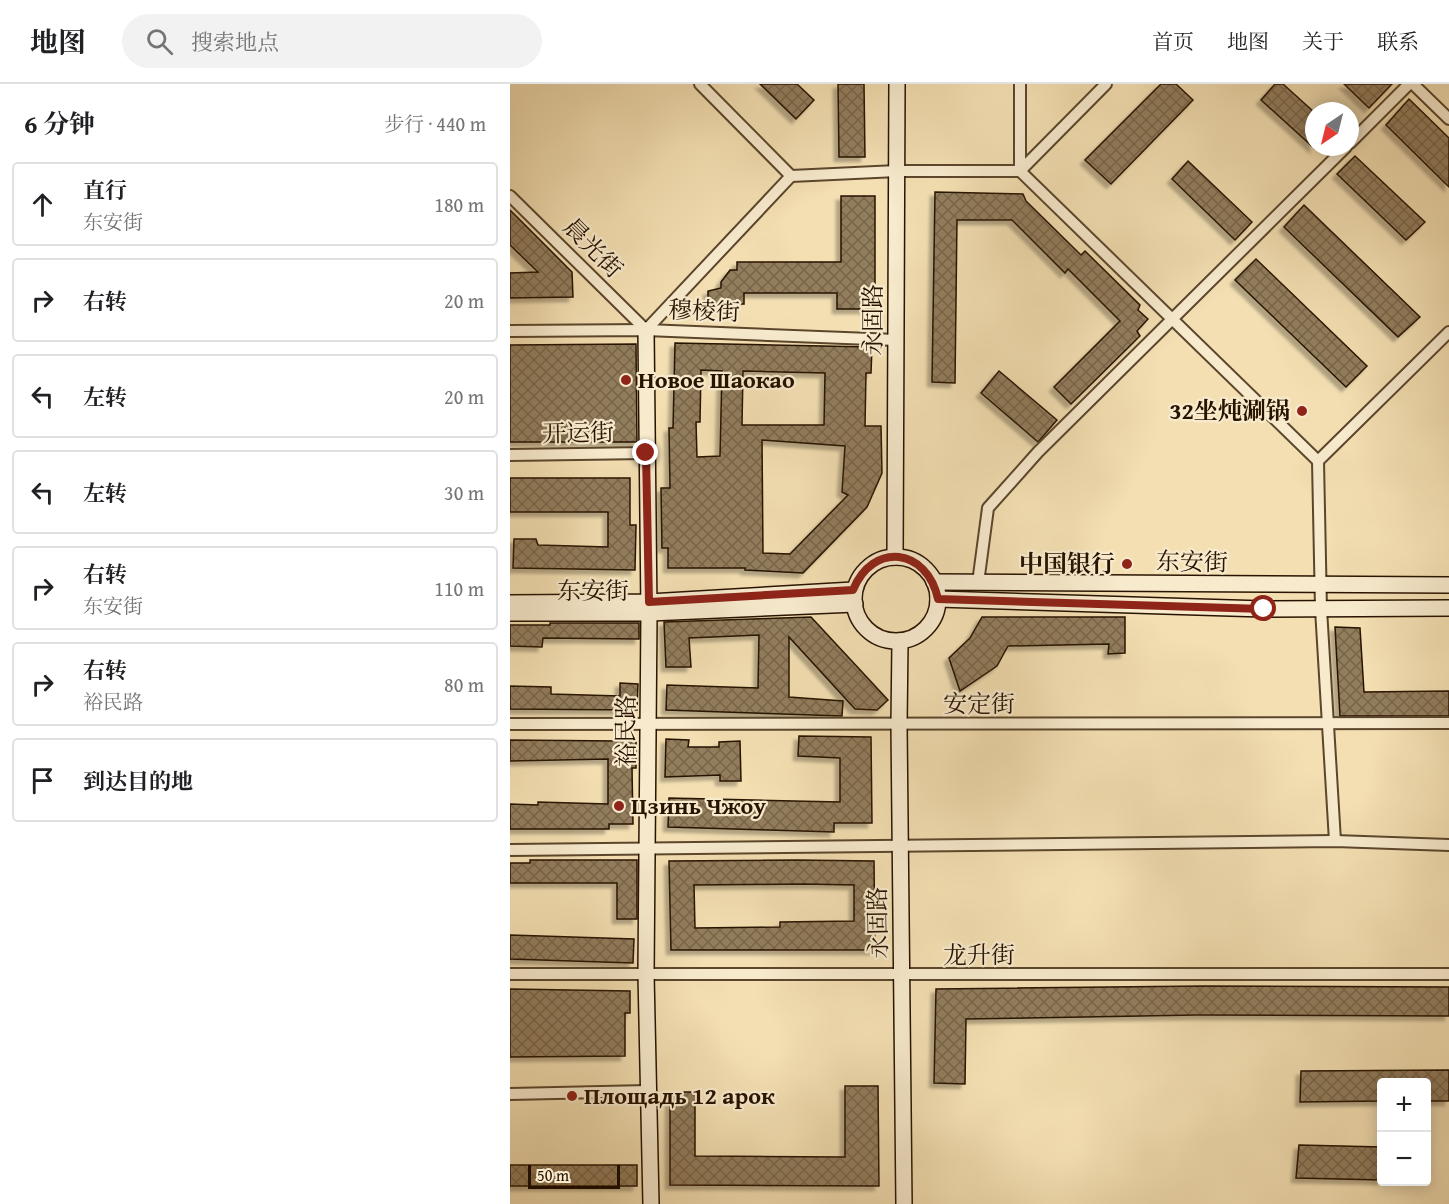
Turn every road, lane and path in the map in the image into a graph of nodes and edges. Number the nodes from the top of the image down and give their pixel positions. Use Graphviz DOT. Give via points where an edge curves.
graph roads {
  1 [pos="700,84"];
  2 [pos="897,84"];
  3 [pos="1020,84"];
  4 [pos="1106,84"];
  5 [pos="1411,84"];
  6 [pos="1449,119"];
  7 [pos="1359,134"];
  8 [pos="1337,156"];
  9 [pos="897,171"];
  10 [pos="1020,171"];
  11 [pos="791,176"];
  12 [pos="510,196"];
  13 [pos="1172,320"];
  14 [pos="646,330"];
  15 [pos="510,331"];
  16 [pos="1449,332"];
  17 [pos="896,340"];
  18 [pos="646,453"];
  19 [pos="510,455"];
  20 [pos="1318,461"];
  21 [pos="895,557"];
  22 [pos="934,582"];
  23 [pos="978,583"];
  24 [pos="1321,585"];
  25 [pos="1449,585"];
  26 [pos="854,597"];
  27 [pos="938,599"];
  28 [pos="510,603"];
  29 [pos="649,608"];
  30 [pos="1449,608"];
  31 [pos="1322,609"];
  32 [pos="510,613"];
  33 [pos="900,641"];
  34 [pos="649,723"];
  35 [pos="1328,723"];
  36 [pos="1449,723"];
  37 [pos="510,724"];
  38 [pos="899,725"];
  39 [pos="1335,841"];
  40 [pos="1449,845"];
  41 [pos="900,846"];
  42 [pos="649,849"];
  43 [pos="510,850"];
  44 [pos="510,974"];
  45 [pos="646,974"];
  46 [pos="1449,974"];
  47 [pos="901,976"];
  48 [pos="648,1091"];
  49 [pos="510,1094"];
  50 [pos="651,1204"];
  51 [pos="904,1204"];
  1 -- 11 [label="street"];
  2 -- 9 [label="street, 永固路"];
  3 -- 10 [label="street"];
  4 -- 10 [label="street"];
  5 -- 6 [label="street"];
  5 -- 7 [label="street"];
  8 -- 13 [label="street"];
  9 -- 10 [label="street"];
  9 -- 11 [label="street"];
  9 -- 17 [label="street, 永固路"];
  10 -- 13 [label="street"];
  11 -- 14 [label="street"];
  12 -- 14 [label="street, 晨光街"];
  13 -- 20 [label="street"];
  13 -- 23 [label="street" via="1038,452 988,508"];
  14 -- 15 [label="street, 穆棱街"];
  14 -- 17 [label="street, 穆棱街"];
  14 -- 18 [label="street, 裕民路"];
  16 -- 20 [label="street"];
  17 -- 21 [label="street, 永固路"];
  18 -- 19 [label="street, 开运街"];
  18 -- 29 [label="street, 裕民路"];
  20 -- 24 [label="street"];
  21 -- 22 [label="street" via="911,560 925,569"];
  21 -- 26 [label="street" via="878,560 865,570"];
  22 -- 23 [label="street, 东安街"];
  22 -- 27 [label="street"];
  23 -- 24 [label="street, 东安街"];
  24 -- 25 [label="street, 东安街"];
  24 -- 31 [label="street"];
  26 -- 29 [label="street, 东安街"];
  26 -- 33 [label="street" via="857,616 866,630 880,639"];
  27 -- 31 [label="street, 东安街"];
  27 -- 33 [label="street" via="935,615 926,629"];
  28 -- 29 [label="street, 东安街"];
  29 -- 32 [label="street, 东安街"];
  29 -- 34 [label="street, 裕民路"];
  30 -- 31 [label="street, 东安街"];
  31 -- 35 [label="street"];
  33 -- 38 [label="street, 永固路"];
  34 -- 37 [label="street, 安定街"];
  34 -- 38 [label="street, 安定街"];
  34 -- 42 [label="street, 裕民路"];
  35 -- 36 [label="street, 安定街"];
  35 -- 38 [label="street, 安定街"];
  35 -- 39 [label="street"];
  38 -- 41 [label="street, 永固路"];
  39 -- 40 [label="street"];
  39 -- 41 [label="street"];
  41 -- 42 [label="street"];
  41 -- 47 [label="street, 永固路"];
  42 -- 43 [label="street"];
  42 -- 45 [label="street, 裕民路"];
  44 -- 45 [label="street, 龙升街"];
  45 -- 47 [label="street, 龙升街"];
  45 -- 48 [label="street, 裕民路"];
  46 -- 47 [label="street, 龙升街"];
  47 -- 51 [label="street, 永固路"];
  48 -- 49 [label="street"];
  48 -- 50 [label="street, 裕民路"];
}
